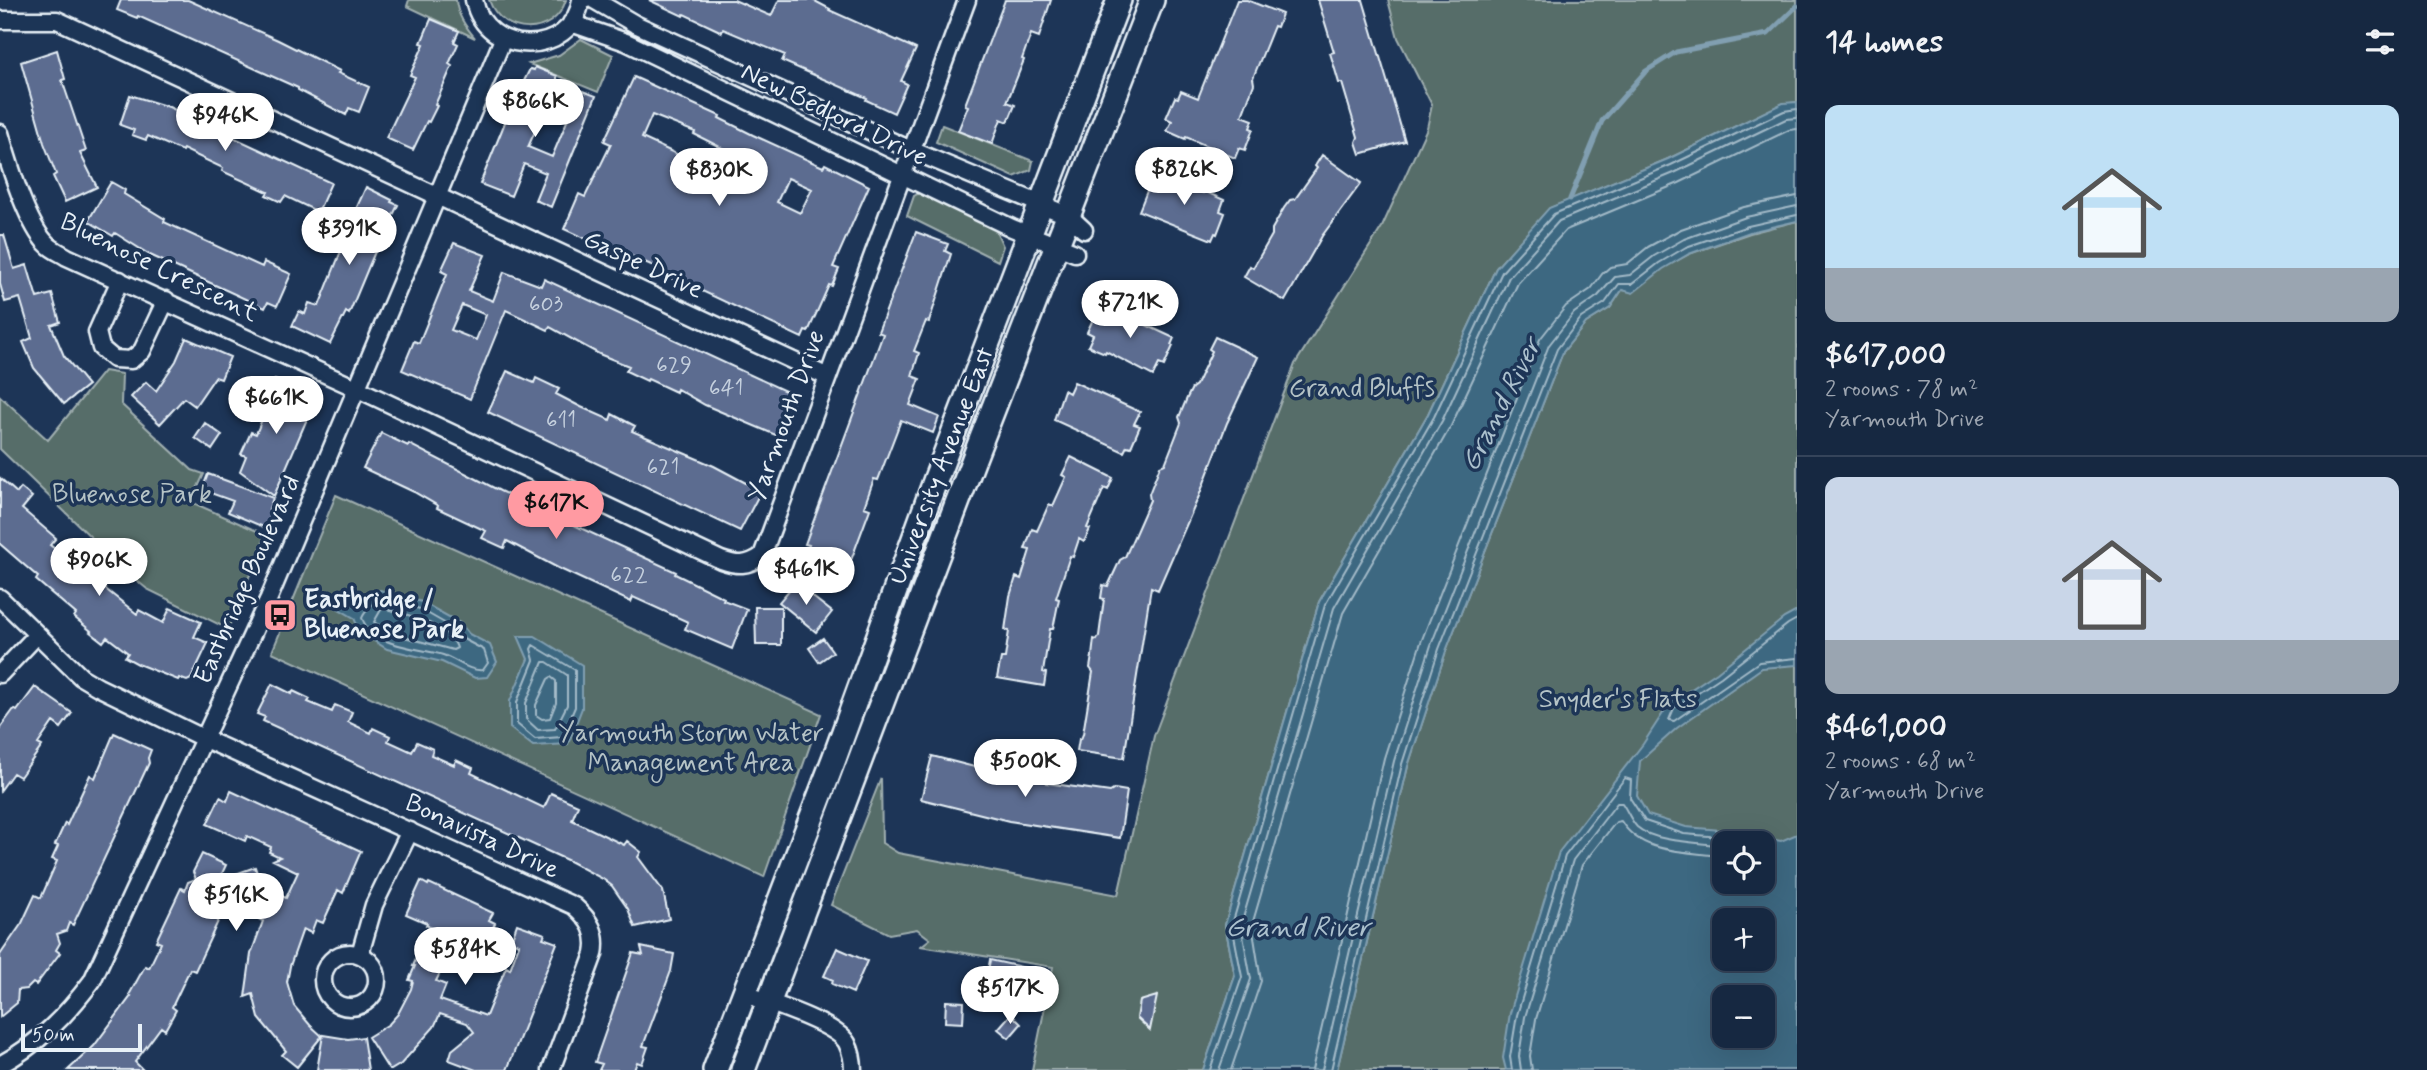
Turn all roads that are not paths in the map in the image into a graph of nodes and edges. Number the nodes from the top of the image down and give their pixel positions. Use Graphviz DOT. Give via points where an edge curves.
graph roads {
  1 [pos="474,0"];
  2 [pos="581,0"];
  3 [pos="594,0"];
  4 [pos="967,0"];
  5 [pos="1119,0"];
  6 [pos="1152,0"];
  7 [pos="0,20"];
  8 [pos="572,23"];
  9 [pos="503,39"];
  10 [pos="0,133"];
  11 [pos="911,150"];
  12 [pos="904,176"];
  13 [pos="438,195"];
  14 [pos="1041,204"];
  15 [pos="1076,223"];
  16 [pos="1030,235"];
  17 [pos="1066,250"];
  18 [pos="120,281"];
  19 [pos="166,300"];
  20 [pos="828,377"];
  21 [pos="358,389"];
  22 [pos="0,598"];
  23 [pos="37,635"];
  24 [pos="0,674"];
  25 [pos="205,739"];
  26 [pos="410,831"];
  27 [pos="360,954"];
  28 [pos="744,993"];
  29 [pos="768,1002"];
  30 [pos="0,1065"];
  31 [pos="551,1070"];
  32 [pos="715,1070"];
  33 [pos="743,1070"];
  34 [pos="853,1070"];
  1 -- 9 [label="street" via="480,17"];
  2 -- 8 [label="street"];
  3 -- 11 [label="street, New Bedford Drive" via="635,24"];
  4 -- 11 [label="street, Yarmouth Drive"];
  5 -- 14 [label="main road, University Avenue East"];
  6 -- 15 [label="main road, University Avenue East"];
  7 -- 13 [label="street" via="57,20"];
  8 -- 9 [label="street" via="542,43 522,45"];
  8 -- 12 [label="street, New Bedford Drive" via="626,42"];
  9 -- 13 [label="street, Eastbridge Boulevard"];
  10 -- 18 [label="street, Bluenose Crescent" via="13,177 47,244"];
  11 -- 12 [label="street, Yarmouth Drive"];
  11 -- 14 [label="street, New Bedford Drive"];
  12 -- 16 [label="street, New Bedford Drive"];
  12 -- 20 [label="street, Yarmouth Drive"];
  13 -- 20 [label="street, Gaspe Drive"];
  13 -- 21 [label="street, Eastbridge Boulevard"];
  14 -- 15 [label="street, New Bedford Drive"];
  14 -- 16 [label="main road, University Avenue East"];
  15 -- 17 [label="main road, University Avenue East"];
  16 -- 17 [label="street, New Bedford Drive"];
  16 -- 28 [label="main road, University Avenue East"];
  17 -- 29 [label="main road, University Avenue East"];
  18 -- 19 [label="street, Bluenose Crescent"];
  18 -- 19 [label="street" via="97,332 101,348 114,359 131,360 142,351"];
  19 -- 21 [label="street, Bluenose Crescent"];
  20 -- 21 [label="street, Yarmouth Drive" via="762,556 749,565 721,560"];
  21 -- 25 [label="street, Eastbridge Boulevard"];
  22 -- 23 [label="street, Bonavista Drive"];
  23 -- 24 [label="street"];
  23 -- 25 [label="street, Bonavista Drive" via="90,682"];
  25 -- 26 [label="street, Bonavista Drive"];
  25 -- 30 [label="street, Eastbridge Boulevard" via="92,981 52,1029"];
  26 -- 27 [label="street" via="374,905"];
  26 -- 31 [label="street, Bonavista Drive" via="574,906 588,918 597,939 594,954"];
  28 -- 29 [label="street"];
  28 -- 32 [label="main road, University Avenue East"];
  29 -- 33 [label="main road, University Avenue East"];
  29 -- 34 [label="street" via="829,1027 847,1042"];
}
